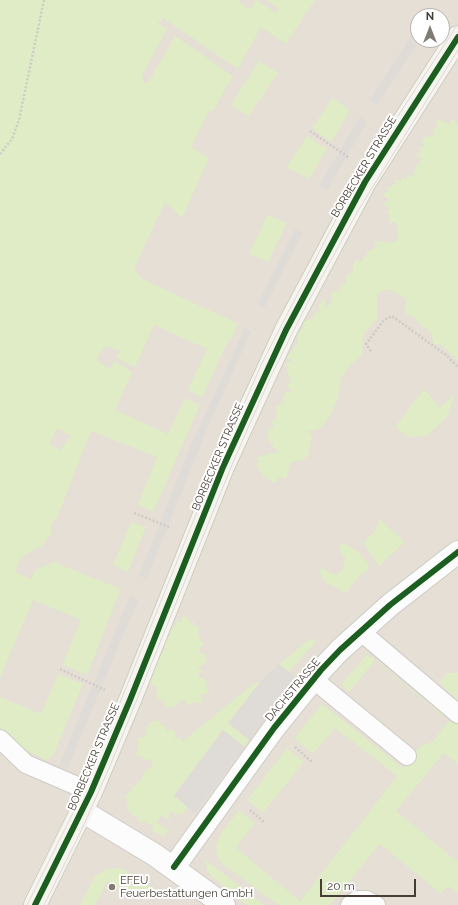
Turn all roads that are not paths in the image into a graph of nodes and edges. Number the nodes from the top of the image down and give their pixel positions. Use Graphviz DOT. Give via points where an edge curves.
graph roads {
  1 [pos="458,37"];
  2 [pos="458,552"];
  3 [pos="360,631"];
  4 [pos="313,679"];
  5 [pos="458,714"];
  6 [pos="0,739"];
  7 [pos="407,756"];
  8 [pos="86,801"];
  9 [pos="174,867"];
  10 [pos="35,905"];
  11 [pos="224,905"];
  12 [pos="350,905"];
  13 [pos="376,905"];
  1 -- 8 [label="street, BORBECKER STRASSE" via="371,172 286,330 240,427 130,700"];
  2 -- 3 [label="street, DACHSTRASSE"];
  3 -- 4 [label="street, DACHSTRASSE"];
  3 -- 5 [label="lane"];
  4 -- 7 [label="lane"];
  4 -- 9 [label="street, DACHSTRASSE" via="274,728"];
  6 -- 8 [label="lane" via="26,764"];
  8 -- 9 [label="street" via="113,829"];
  8 -- 10 [label="street, BORBECKER STRASSE"];
  9 -- 11 [label="street"];
  12 -- 13 [label="lane" via="357,900 367,900"];
}
